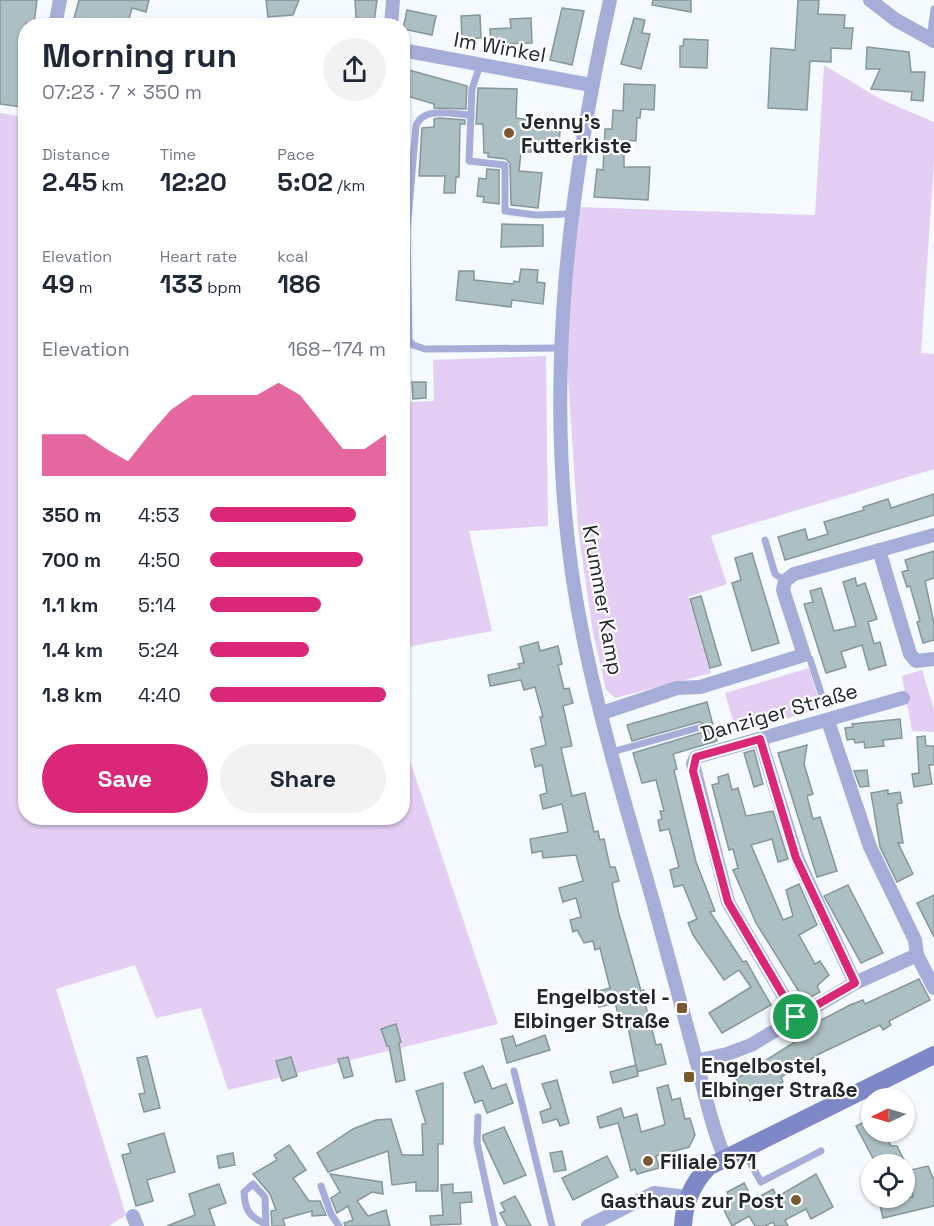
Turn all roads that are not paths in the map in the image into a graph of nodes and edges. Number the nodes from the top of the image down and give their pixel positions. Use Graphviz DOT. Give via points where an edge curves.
graph roads {
  1 [pos="60,0"];
  2 [pos="393,0"];
  3 [pos="610,0"];
  4 [pos="870,0"];
  5 [pos="934,9"];
  6 [pos="57,18"];
  7 [pos="392,18"];
  8 [pos="932,40"];
  9 [pos="410,52"];
  10 [pos="480,65"];
  11 [pos="591,85"];
  12 [pos="471,115"];
  13 [pos="410,196"];
  14 [pos="570,214"];
  15 [pos="410,341"];
  16 [pos="560,348"];
  17 [pos="934,535"];
  18 [pos="765,540"];
  19 [pos="879,550"];
  20 [pos="784,581"];
  21 [pos="804,655"];
  22 [pos="934,659"];
  23 [pos="822,696"];
  24 [pos="903,698"];
  25 [pos="602,713"];
  26 [pos="828,721"];
  27 [pos="701,727"];
  28 [pos="760,739"];
  29 [pos="612,752"];
  30 [pos="917,955"];
  31 [pos="855,983"];
  32 [pos="934,988"];
  33 [pos="796,1017"];
  34 [pos="934,1055"];
  35 [pos="696,1061"];
  36 [pos="514,1071"];
  37 [pos="478,1117"];
  38 [pos="743,1149"];
  39 [pos="821,1151"];
  40 [pos="725,1158"];
  41 [pos="321,1186"];
  42 [pos="688,1197"];
  43 [pos="266,1225"];
  44 [pos="339,1226"];
  45 [pos="495,1226"];
  46 [pos="552,1226"];
  47 [pos="588,1226"];
  48 [pos="683,1226"];
  1 -- 6 [label="street"];
  2 -- 7 [label="street"];
  3 -- 11 [label="street, Krummer Kamp"];
  4 -- 8 [label="street"];
  5 -- 8 [label="lane"];
  9 -- 10 [label="street, Im Winkel"];
  10 -- 11 [label="street, Im Winkel"];
  10 -- 12 [label="lane" via="472,89"];
  11 -- 14 [label="street, Krummer Kamp"];
  12 -- 13 [label="lane" via="427,114 419,118"];
  12 -- 14 [label="lane" via="469,160 505,165 505,211"];
  14 -- 16 [label="street, Krummer Kamp"];
  15 -- 16 [label="lane" via="424,349"];
  16 -- 25 [label="street, Krummer Kamp" via="561,431 571,565"];
  17 -- 19 [label="street"];
  18 -- 20 [label="lane" via="775,574"];
  19 -- 20 [label="street" via="794,574"];
  19 -- 22 [label="street" via="910,654 916,660"];
  20 -- 21 [label="street" via="783,590"];
  21 -- 23 [label="lane" via="810,659"];
  21 -- 25 [label="street" via="700,687 676,688"];
  24 -- 26 [label="street, Danziger Straße"];
  25 -- 29 [label="street, Krummer Kamp"];
  26 -- 28 [label="street, Danziger Straße"];
  26 -- 30 [label="street" via="870,847 915,940"];
  27 -- 29 [label="lane"];
  28 -- 31 [label="street" via="796,858"];
  28 -- 33 [label="street, Danziger Straße" via="696,757 693,771 728,902"];
  29 -- 35 [label="street, Krummer Kamp"];
  30 -- 31 [label="street"];
  30 -- 32 [label="street"];
  31 -- 33 [label="street"];
  33 -- 35 [label="street" via="739,1050"];
  34 -- 38 [label="street"];
  35 -- 40 [label="street, Krummer Kamp"];
  36 -- 46 [label="lane"];
  37 -- 45 [label="lane" via="477,1143"];
  38 -- 39 [label="lane" via="761,1182"];
  38 -- 40 [label="street"];
  40 -- 42 [label="street" via="701,1174"];
  41 -- 44 [label="lane"];
  42 -- 47 [label="street" via="654,1193"];
  42 -- 48 [label="street"];
  43 -- 43 [label="lane" via="265,1197 253,1184 244,1192 247,1211"];
}
